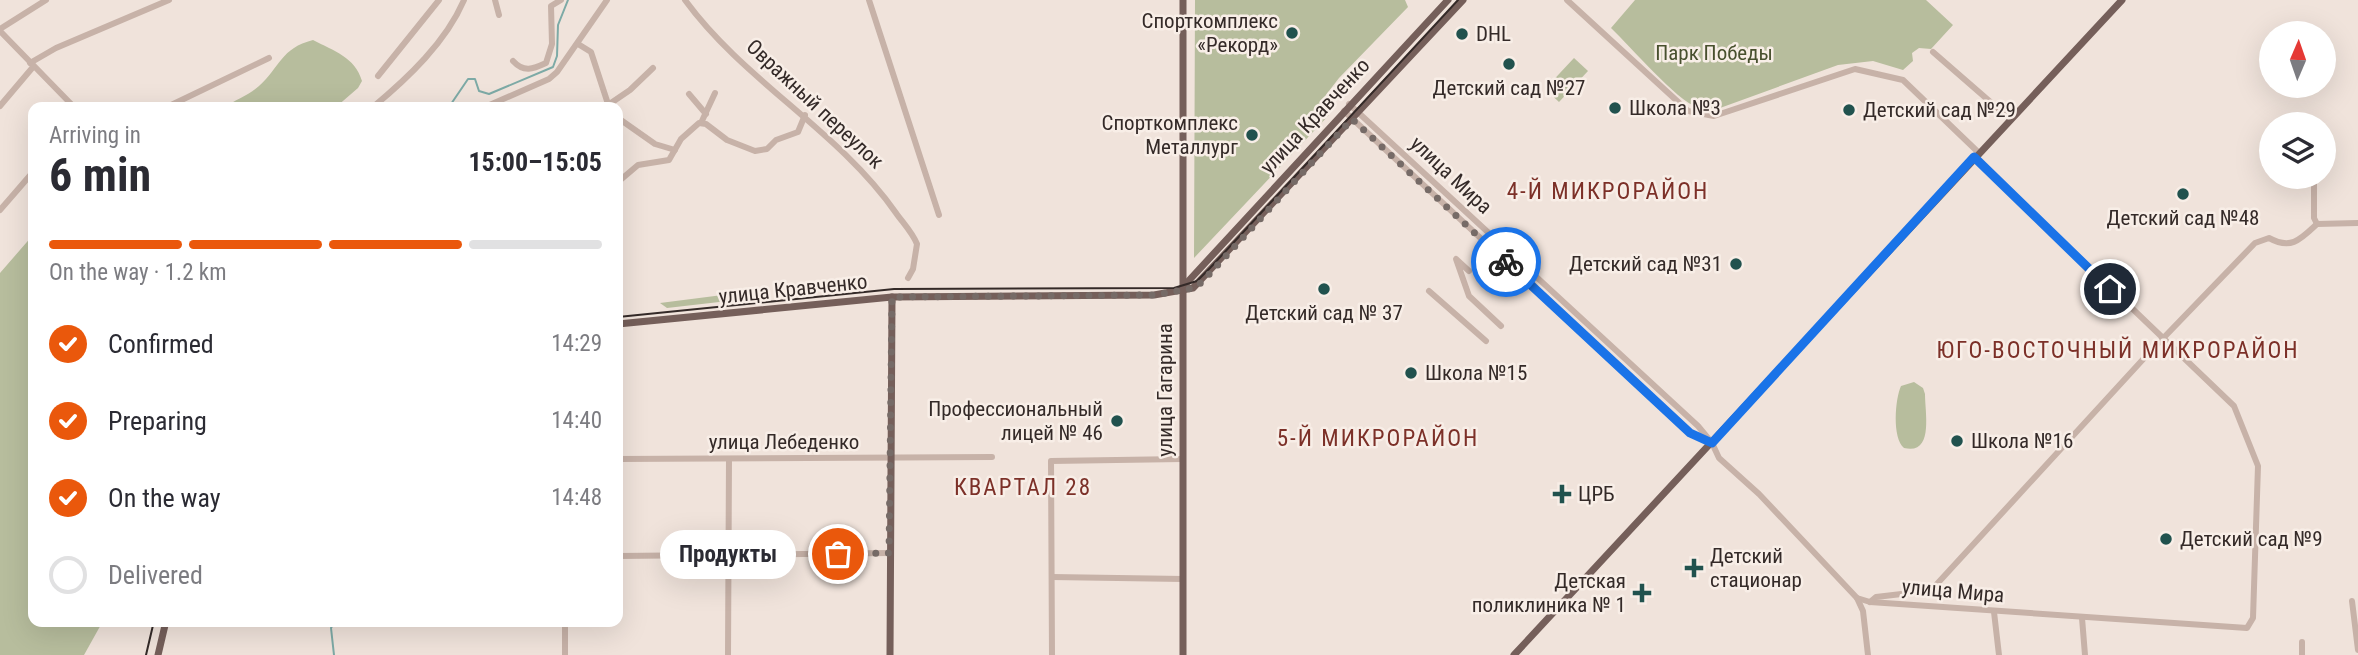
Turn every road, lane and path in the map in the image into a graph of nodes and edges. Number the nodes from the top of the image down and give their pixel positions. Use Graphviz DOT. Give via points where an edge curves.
graph roads {
  1 [pos="46,0"];
  2 [pos="169,0"];
  3 [pos="439,0"];
  4 [pos="464,0"];
  5 [pos="495,0"];
  6 [pos="561,0"];
  7 [pos="607,0"];
  8 [pos="685,0"];
  9 [pos="869,0"];
  10 [pos="1183,0"];
  11 [pos="1448,0"];
  12 [pos="1567,0"];
  13 [pos="2122,0"];
  14 [pos="1460,1"];
  15 [pos="499,15"];
  16 [pos="0,30"];
  17 [pos="578,44"];
  18 [pos="1933,52"];
  19 [pos="1395,56"];
  20 [pos="269,58"];
  21 [pos="513,61"];
  22 [pos="1403,64"];
  23 [pos="32,65"];
  24 [pos="653,68"];
  25 [pos="378,76"];
  26 [pos="1360,92"];
  27 [pos="715,93"];
  28 [pos="689,94"];
  29 [pos="1369,100"];
  30 [pos="69,102"];
  31 [pos="177,102"];
  32 [pos="379,102"];
  33 [pos="496,102"];
  34 [pos="608,102"];
  35 [pos="614,102"];
  36 [pos="0,106"];
  37 [pos="1347,108"];
  38 [pos="1358,112"];
  39 [pos="706,114"];
  40 [pos="805,115"];
  41 [pos="1352,119"];
  42 [pos="2010,119"];
  43 [pos="623,122"];
  44 [pos="701,123"];
  45 [pos="1329,127"];
  46 [pos="1338,135"];
  47 [pos="675,150"];
  48 [pos="1976,155"];
  49 [pos="1301,157"];
  50 [pos="1310,164"];
  51 [pos="28,178"];
  52 [pos="623,178"];
  53 [pos="2314,189"];
  54 [pos="0,210"];
  55 [pos="939,215"];
  56 [pos="2317,223"];
  57 [pos="2358,223"];
  58 [pos="1239,224"];
  59 [pos="1248,232"];
  60 [pos="1469,271"];
  61 [pos="1194,274"];
  62 [pos="908,278"];
  63 [pos="1539,280"];
  64 [pos="1202,282"];
  65 [pos="1534,287"];
  66 [pos="1182,289"];
  67 [pos="1429,291"];
  68 [pos="892,297"];
  69 [pos="623,324"];
  70 [pos="1501,326"];
  71 [pos="2163,338"];
  72 [pos="1486,341"];
  73 [pos="1619,354"];
  74 [pos="1613,361"];
  75 [pos="1712,443"];
  76 [pos="992,457"];
  77 [pos="623,459"];
  78 [pos="729,459"];
  79 [pos="1182,459"];
  80 [pos="890,460"];
  81 [pos="889,553"];
  82 [pos="623,555"];
  83 [pos="728,556"];
  84 [pos="1052,578"];
  85 [pos="1183,579"];
  86 [pos="1857,598"];
  87 [pos="2352,601"];
  88 [pos="1870,602"];
  89 [pos="1994,612"];
  90 [pos="2082,618"];
  91 [pos="165,627"];
  92 [pos="565,627"];
  93 [pos="2302,642"];
  94 [pos="2358,650"];
  95 [pos="158,655"];
  96 [pos="565,655"];
  97 [pos="728,655"];
  98 [pos="890,655"];
  99 [pos="1052,655"];
  100 [pos="1183,655"];
  101 [pos="1514,655"];
  102 [pos="1868,655"];
  103 [pos="1999,655"];
  104 [pos="2085,655"];
  105 [pos="2302,655"];
  1 -- 16 [label="street"];
  2 -- 23 [label="street" via="56,48"];
  3 -- 25 [label="street"];
  4 -- 32 [label="street" via="415,70"];
  5 -- 15 [label="street"];
  6 -- 21 [label="street" via="551,6 552,44 546,63 531,70"];
  7 -- 17 [label="street"];
  8 -- 40 [label="street, Овражный переулок" via="712,33"];
  9 -- 55 [label="street"];
  10 -- 66 [label="main road, улица Гагарина"];
  11 -- 19 [label="main road, улица Кравченко"];
  12 -- 48 [label="street" via="1688,111 1698,115 1714,116 1855,69 1869,71 1903,80"];
  13 -- 42 [label="main road"];
  14 -- 22 [label="main road, улица Кравченко"];
  16 -- 23 [label="street"];
  17 -- 33 [label="street" via="549,79"];
  17 -- 34 [label="street" via="590,52"];
  18 -- 42 [label="street"];
  19 -- 22 [label="street"];
  19 -- 26 [label="main road, улица Кравченко"];
  20 -- 31 [label="street"];
  22 -- 29 [label="main road, улица Кравченко"];
  23 -- 30 [label="street"];
  23 -- 36 [label="street"];
  24 -- 35 [label="street"];
  26 -- 29 [label="street"];
  26 -- 37 [label="main road, улица Кравченко"];
  27 -- 39 [label="street"];
  28 -- 39 [label="street"];
  29 -- 38 [label="main road, улица Кравченко"];
  37 -- 38 [label="street, улица Мира"];
  37 -- 41 [label="street, улица Мира"];
  37 -- 45 [label="main road, улица Кравченко"];
  38 -- 41 [label="main road, улица Кравченко"];
  38 -- 63 [label="street, улица Мира"];
  39 -- 44 [label="street"];
  40 -- 44 [label="street" via="798,132 761,150 727,140"];
  40 -- 62 [label="street, Овражный переулок" via="868,175 915,240 917,252"];
  41 -- 46 [label="main road, улица Кравченко"];
  41 -- 65 [label="street, улица Мира"];
  42 -- 48 [label="main road"];
  43 -- 47 [label="street" via="655,144"];
  44 -- 47 [label="street"];
  45 -- 46 [label="street"];
  45 -- 49 [label="main road, улица Кравченко"];
  46 -- 50 [label="main road, улица Кравченко"];
  47 -- 52 [label="street" via="669,160 638,165"];
  48 -- 71 [label="street"];
  48 -- 75 [label="main road"];
  49 -- 50 [label="street"];
  49 -- 58 [label="main road, улица Кравченко"];
  50 -- 59 [label="main road, улица Кравченко"];
  51 -- 54 [label="street"];
  53 -- 56 [label="street"];
  56 -- 57 [label="street"];
  56 -- 71 [label="street" via="2295,244 2283,245 2269,238 2255,243"];
  58 -- 59 [label="street"];
  58 -- 61 [label="main road, улица Кравченко"];
  59 -- 64 [label="main road, улица Кравченко"];
  60 -- 70 [label="street" via="1456,259 1469,296"];
  61 -- 64 [label="street"];
  61 -- 66 [label="main road, улица Кравченко"];
  63 -- 65 [label="street"];
  63 -- 73 [label="street, улица Мира"];
  64 -- 66 [label="main road, улица Кравченко"];
  65 -- 74 [label="street, улица Мира"];
  66 -- 68 [label="main road, улица Кравченко" via="1154,295"];
  66 -- 79 [label="main road, улица Гагарина"];
  67 -- 72 [label="street"];
  68 -- 69 [label="main road, улица Кравченко"];
  68 -- 80 [label="main road"];
  71 -- 88 [label="street" via="1936,585 1927,591 1876,597"];
  71 -- 90 [label="street, улица Мира" via="2234,406 2256,457 2251,625 2239,629"];
  73 -- 74 [label="street"];
  73 -- 75 [label="street, улица Мира"];
  74 -- 75 [label="street, улица Мира" via="1690,433"];
  75 -- 86 [label="street, улица Мира" via="1719,458"];
  75 -- 101 [label="main road"];
  76 -- 80 [label="street, улица Лебеденко"];
  77 -- 78 [label="street, улица Лебеденко"];
  78 -- 80 [label="street, улица Лебеденко"];
  78 -- 83 [label="street"];
  79 -- 84 [label="street" via="1051,461"];
  79 -- 85 [label="main road, улица Гагарина"];
  80 -- 81 [label="main road"];
  81 -- 83 [label="street"];
  81 -- 98 [label="main road"];
  82 -- 83 [label="street"];
  83 -- 97 [label="street"];
  84 -- 85 [label="street"];
  84 -- 99 [label="street"];
  85 -- 100 [label="main road, улица Гагарина"];
  86 -- 88 [label="street, улица Мира"];
  86 -- 102 [label="street"];
  87 -- 94 [label="street"];
  88 -- 89 [label="street, улица Мира"];
  89 -- 90 [label="street, улица Мира"];
  89 -- 103 [label="street"];
  90 -- 104 [label="street"];
  91 -- 95 [label="main road"];
  92 -- 96 [label="street"];
  93 -- 105 [label="street"];
}
